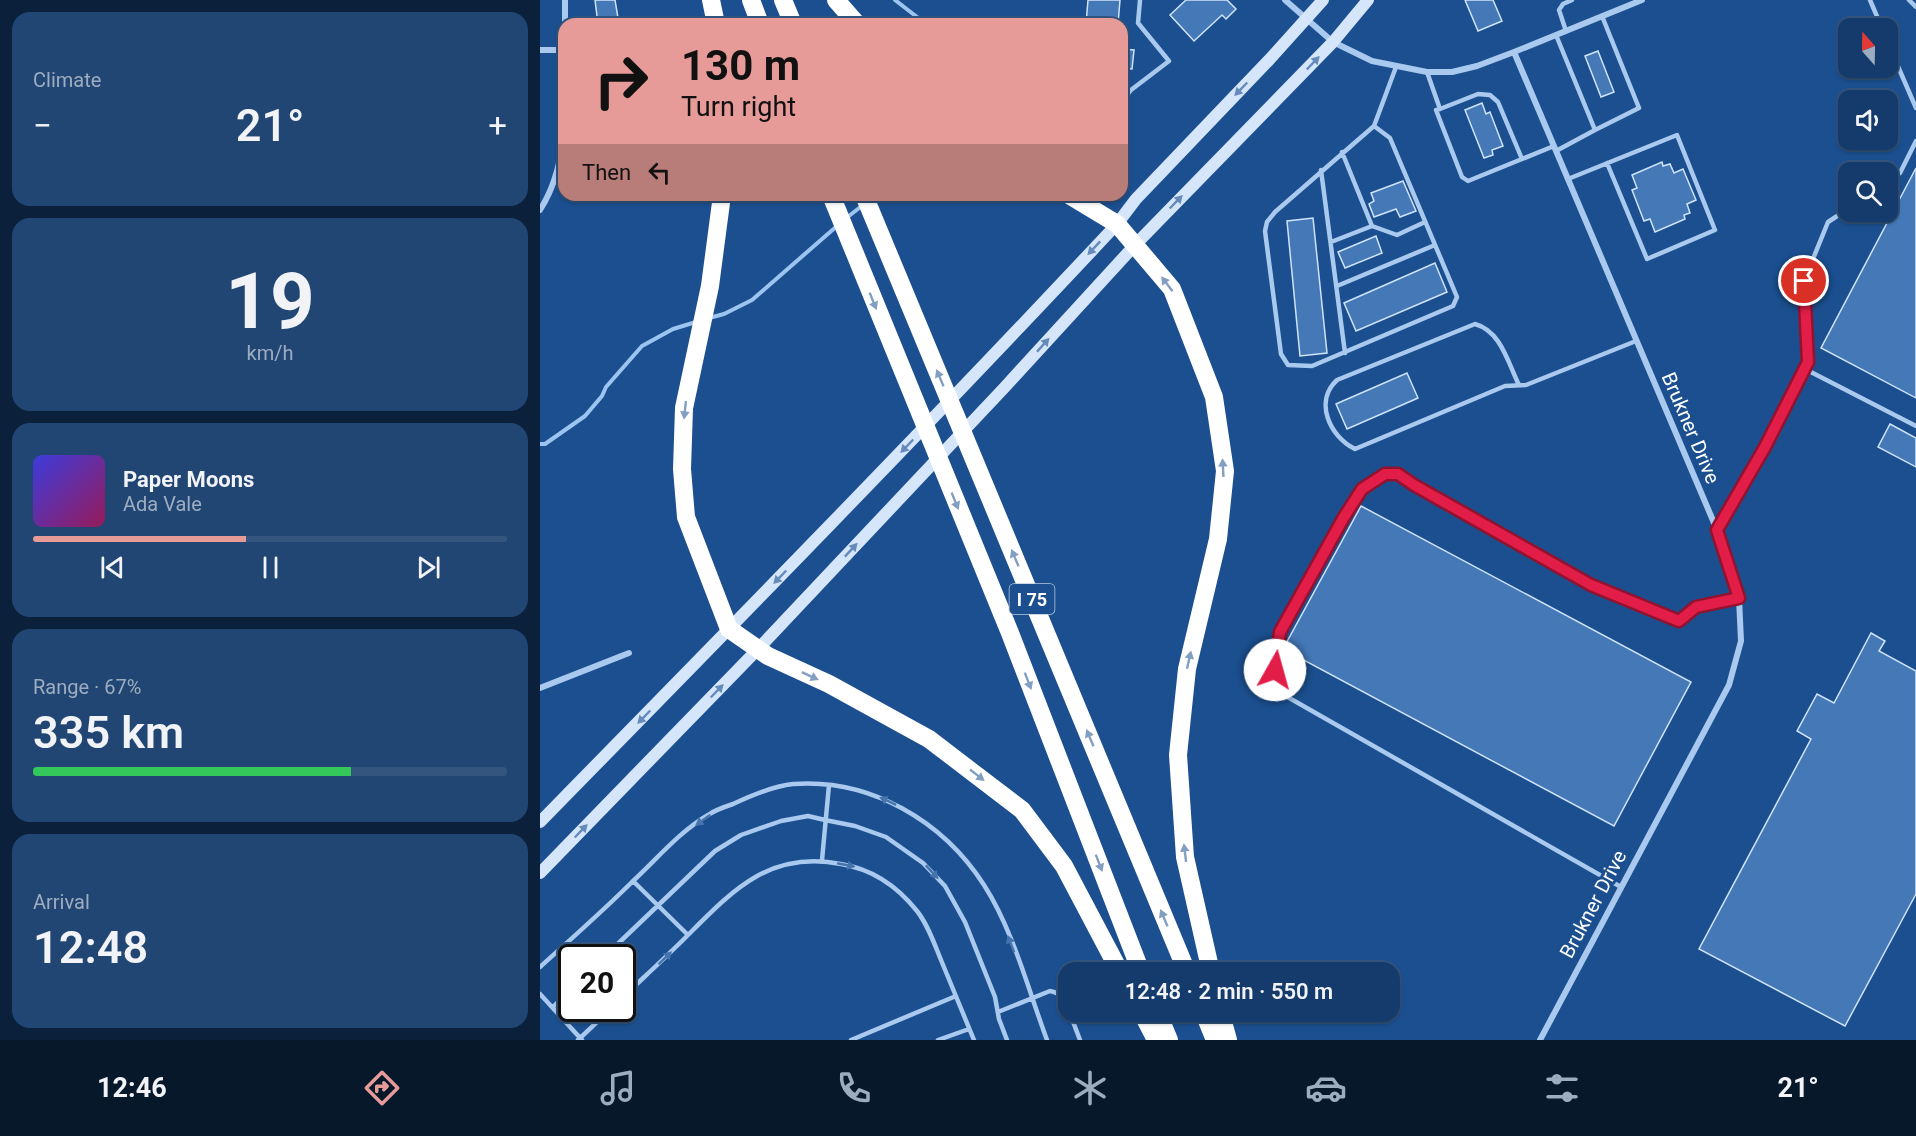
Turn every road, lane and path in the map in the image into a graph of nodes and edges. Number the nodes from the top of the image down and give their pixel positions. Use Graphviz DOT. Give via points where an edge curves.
graph roads {
  1 [pos="564,0"];
  2 [pos="711,0"];
  3 [pos="751,0"];
  4 [pos="783,0"];
  5 [pos="836,0"];
  6 [pos="1140,0"];
  7 [pos="1285,0"];
  8 [pos="1323,0"];
  9 [pos="1368,0"];
  10 [pos="1572,0"];
  11 [pos="1641,0"];
  12 [pos="1870,0"];
  13 [pos="1909,0"];
  14 [pos="1916,7"];
  15 [pos="1602,16"];
  16 [pos="565,18"];
  17 [pos="715,18"];
  18 [pos="758,18"];
  19 [pos="790,18"];
  20 [pos="852,18"];
  21 [pos="1306,18"];
  22 [pos="1878,18"];
  23 [pos="1566,31"];
  24 [pos="1556,35"];
  25 [pos="1333,42"];
  26 [pos="540,50"];
  27 [pos="558,50"];
  28 [pos="1514,52"];
  29 [pos="1898,66"];
  30 [pos="1396,68"];
  31 [pos="1427,72"];
  32 [pos="1128,94"];
  33 [pos="1916,108"];
  34 [pos="1440,109"];
  35 [pos="1374,126"];
  36 [pos="1595,130"];
  37 [pos="1916,141"];
  38 [pos="1555,148"];
  39 [pos="1342,152"];
  40 [pos="1522,159"];
  41 [pos="1607,163"];
  42 [pos="558,167"];
  43 [pos="1321,170"];
  44 [pos="1898,174"];
  45 [pos="1568,178"];
  46 [pos="721,201"];
  47 [pos="833,201"];
  48 [pos="867,201"];
  49 [pos="1079,201"];
  50 [pos="540,210"];
  51 [pos="1838,216"];
  52 [pos="1425,222"];
  53 [pos="1117,224"];
  54 [pos="1371,226"];
  55 [pos="1331,242"];
  56 [pos="1135,245"];
  57 [pos="1435,245"];
  58 [pos="1337,286"];
  59 [pos="1636,341"];
  60 [pos="1345,353"];
  61 [pos="1805,369"];
  62 [pos="1519,385"];
  63 [pos="1916,426"];
  64 [pos="1717,530"];
  65 [pos="1739,598"];
  66 [pos="729,629"];
  67 [pos="758,649"];
  68 [pos="629,653"];
  69 [pos="540,688"];
  70 [pos="829,785"];
  71 [pos="825,820"];
  72 [pos="540,822"];
  73 [pos="822,860"];
  74 [pos="540,873"];
  75 [pos="633,881"];
  76 [pos="1621,887"];
  77 [pos="658,905"];
  78 [pos="688,935"];
  79 [pos="618,944"];
  80 [pos="1115,962"];
  81 [pos="1137,962"];
  82 [pos="1183,962"];
  83 [pos="1209,962"];
  84 [pos="540,968"];
  85 [pos="636,985"];
  86 [pos="1058,992"];
  87 [pos="540,994"];
  88 [pos="956,996"];
  89 [pos="1032,999"];
  90 [pos="558,1001"];
  91 [pos="553,1006"];
  92 [pos="998,1012"];
  93 [pos="598,1022"];
  94 [pos="1073,1022"];
  95 [pos="1147,1022"];
  96 [pos="1161,1022"];
  97 [pos="1208,1022"];
  98 [pos="1223,1022"];
  99 [pos="969,1029"];
  100 [pos="581,1039"];
  101 [pos="851,1040"];
  102 [pos="938,1040"];
  103 [pos="974,1040"];
  104 [pos="1007,1040"];
  105 [pos="1047,1040"];
  106 [pos="1080,1040"];
  107 [pos="1156,1040"];
  108 [pos="1168,1040"];
  109 [pos="1215,1040"];
  110 [pos="1228,1040"];
  111 [pos="1540,1040"];
  1 -- 16 [label="street"];
  2 -- 17 [label="highway"];
  3 -- 18 [label="highway"];
  4 -- 19 [label="highway"];
  5 -- 20 [label="highway"];
  6 -- 32 [label="lane" via="1138,23 1169,61"];
  7 -- 21 [label="street"];
  8 -- 21 [label="main road"];
  9 -- 25 [label="main road"];
  10 -- 23 [label="lane" via="1559,10"];
  11 -- 15 [label="street"];
  12 -- 22 [label="lane"];
  13 -- 14 [label="lane"];
  15 -- 23 [label="street"];
  15 -- 36 [label="lane" via="1639,108"];
  21 -- 25 [label="street"];
  21 -- 53 [label="main road, one-way"];
  23 -- 24 [label="street"];
  24 -- 28 [label="street"];
  24 -- 36 [label="lane"];
  25 -- 30 [label="street"];
  56 -- 25 [label="main road, one-way"];
  26 -- 27 [label="street"];
  28 -- 31 [label="street" via="1452,72"];
  28 -- 38 [label="street, Brukner Drive"];
  29 -- 33 [label="lane"];
  30 -- 31 [label="street"];
  30 -- 35 [label="lane"];
  31 -- 34 [label="lane"];
  34 -- 40 [label="lane" via="1478,94 1490,95 1498,102"];
  34 -- 40 [label="lane" via="1437,110 1462,177 1468,181"];
  35 -- 39 [label="lane"];
  35 -- 52 [label="lane" via="1390,138"];
  36 -- 38 [label="lane"];
  37 -- 44 [label="lane"];
  38 -- 40 [label="lane"];
  38 -- 45 [label="street, Brukner Drive"];
  39 -- 43 [label="lane"];
  39 -- 54 [label="lane"];
  41 -- 41 [label="lane" via="1677,135 1715,230 1647,260"];
  41 -- 45 [label="lane"];
  42 -- 50 [label="street" via="551,192"];
  43 -- 55 [label="lane"];
  43 -- 60 [label="lane" via="1275,212 1265,231 1281,354 1288,365 1312,366"];
  45 -- 59 [label="street, Brukner Drive"];
  46 -- 66 [label="highway, one-way" via="710,285 684,408 682,469 686,517"];
  47 -- 81 [label="highway, I 75, one-way" via="1010,633"];
  82 -- 48 [label="highway, I 75, one-way"];
  49 -- 53 [label="highway"];
  51 -- 61 [label="lane" via="1828,222 1804,281 1808,362"];
  52 -- 54 [label="lane" via="1397,235"];
  52 -- 57 [label="lane"];
  53 -- 56 [label="highway"];
  53 -- 66 [label="main road, one-way"];
  54 -- 55 [label="lane"];
  55 -- 58 [label="lane"];
  67 -- 56 [label="main road, one-way"];
  83 -- 56 [label="highway, one-way" via="1185,857 1178,756 1187,669 1218,539 1225,471 1214,397 1172,289"];
  57 -- 58 [label="lane"];
  57 -- 60 [label="lane" via="1458,297 1453,306"];
  58 -- 60 [label="lane"];
  59 -- 62 [label="lane"];
  59 -- 64 [label="street, Brukner Drive"];
  61 -- 63 [label="lane"];
  61 -- 64 [label="lane"];
  62 -- 62 [label="lane" via="1505,386 1355,449 1335,434 1325,399 1328,388 1337,380 1475,324 1495,334"];
  64 -- 65 [label="street, Brukner Drive"];
  65 -- 76 [label="street, Brukner Drive" via="1741,642 1729,685"];
  65 -- 76 [label="lane" via="1696,607 1679,621 1591,585 1398,474 1385,474 1362,489 1280,632 1277,691"];
  66 -- 67 [label="highway"];
  66 -- 72 [label="main road, one-way"];
  74 -- 67 [label="main road, one-way"];
  67 -- 80 [label="highway, one-way" via="929,739 1022,810 1064,866"];
  68 -- 69 [label="street"];
  70 -- 71 [label="lane"];
  70 -- 75 [label="lane, one-way" via="790,784 747,797 708,815"];
  89 -- 70 [label="lane, one-way" via="1001,916 959,852 934,828 908,811 878,797"];
  71 -- 73 [label="lane"];
  71 -- 77 [label="lane" via="808,816 741,835 715,851"];
  71 -- 92 [label="lane, one-way" via="886,837 923,863 945,886 965,922"];
  73 -- 78 [label="lane" via="795,861 752,878"];
  73 -- 88 [label="lane, one-way" via="875,874 905,898 928,929"];
  75 -- 77 [label="lane"];
  75 -- 84 [label="lane"];
  76 -- 111 [label="street, Brukner Drive"];
  77 -- 78 [label="lane"];
  77 -- 79 [label="lane"];
  85 -- 78 [label="lane, one-way"];
  86 -- 89 [label="lane" via="1050,991"];
  87 -- 91 [label="lane"];
  88 -- 99 [label="lane"];
  88 -- 101 [label="lane"];
  89 -- 92 [label="lane"];
  89 -- 105 [label="lane"];
  90 -- 91 [label="lane"];
  91 -- 100 [label="lane"];
  92 -- 104 [label="lane"];
  93 -- 100 [label="lane"];
  94 -- 106 [label="lane"];
  95 -- 107 [label="highway"];
  96 -- 108 [label="highway"];
  97 -- 109 [label="highway"];
  98 -- 110 [label="highway"];
  99 -- 102 [label="lane"];
  99 -- 103 [label="lane"];
}
